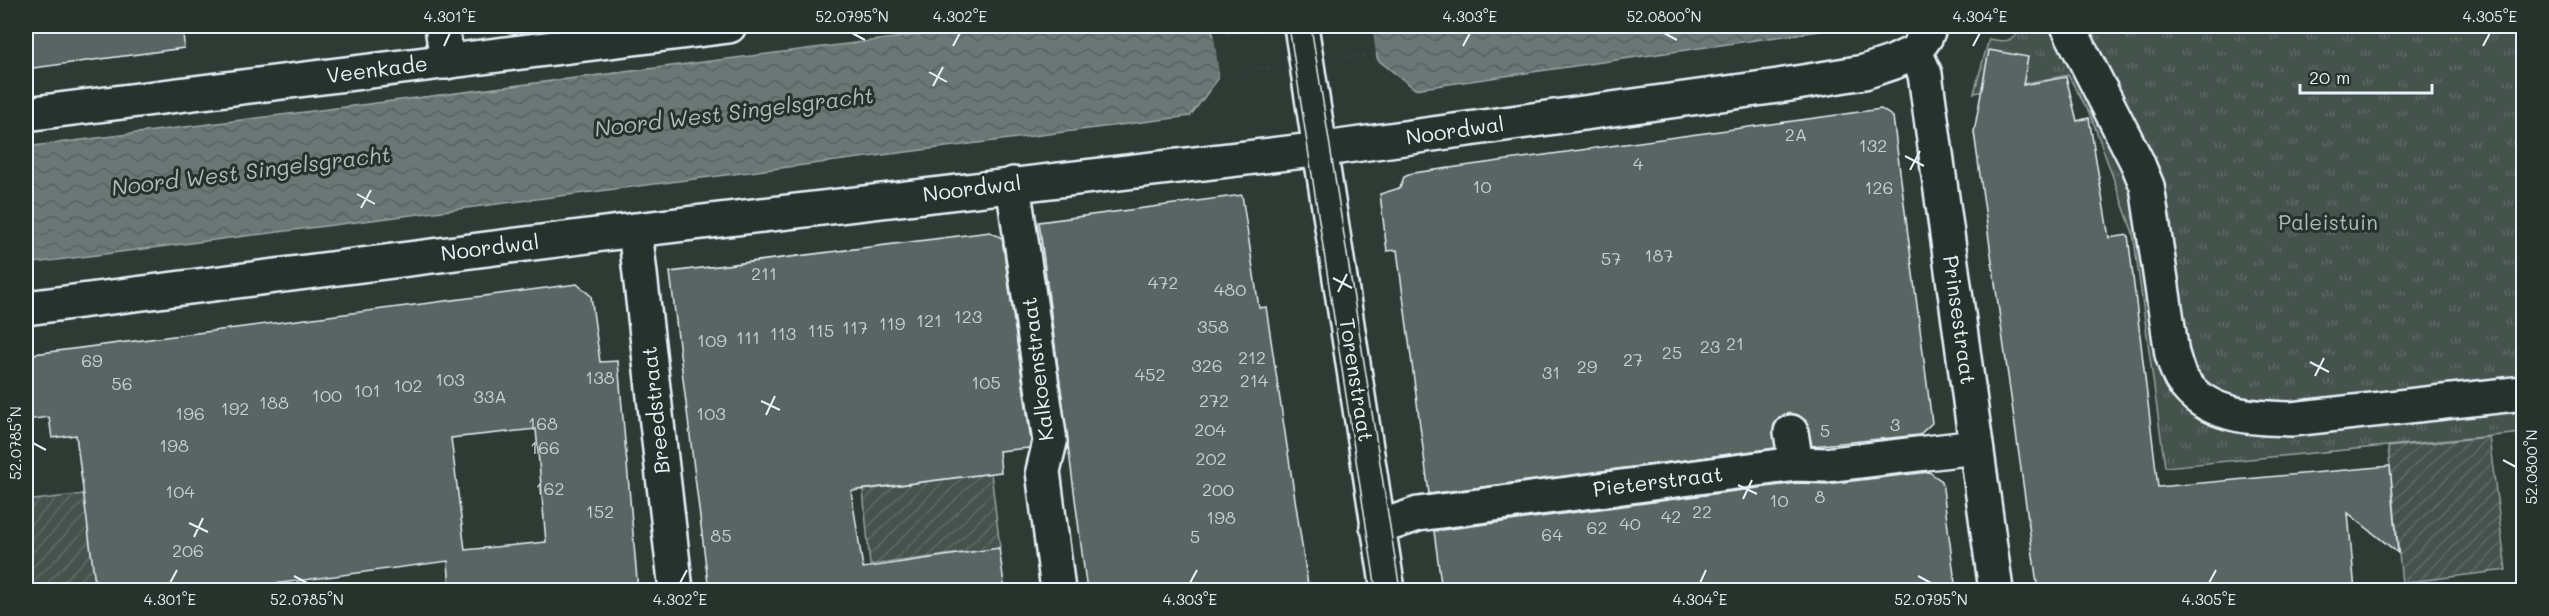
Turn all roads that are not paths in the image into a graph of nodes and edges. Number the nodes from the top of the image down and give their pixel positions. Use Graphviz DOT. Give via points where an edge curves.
graph roads {
  1 [pos="442,26"];
  2 [pos="729,26"];
  3 [pos="1301,26"];
  4 [pos="2068,26"];
  5 [pos="1922,39"];
  6 [pos="447,62"];
  7 [pos="26,114"];
  8 [pos="1320,149"];
  9 [pos="1013,184"];
  10 [pos="635,230"];
  11 [pos="26,308"];
  12 [pos="2523,393"];
  13 [pos="1791,432"];
  14 [pos="1976,447"];
  15 [pos="1796,464"];
  16 [pos="1377,526"];
  17 [pos="676,591"];
  18 [pos="1058,591"];
  19 [pos="1388,591"];
  20 [pos="1996,591"];
  1 -- 6 [label="street"];
  2 -- 6 [label="street, Veenkade"];
  3 -- 8 [label="street, Torenstraat"];
  4 -- 12 [label="street" via="2146,186 2172,354 2180,379 2197,398 2223,411 2256,418 2292,418"];
  5 -- 8 [label="street, Noordwal" via="1894,62 1864,72"];
  5 -- 14 [label="street, Prinsestraat"];
  6 -- 7 [label="street, Veenkade"];
  8 -- 9 [label="street, Noordwal"];
  8 -- 16 [label="street, Torenstraat"];
  9 -- 10 [label="street, Noordwal"];
  9 -- 18 [label="street, Kalkoenstraat" via="1050,442 1043,471"];
  10 -- 11 [label="street, Noordwal"];
  10 -- 17 [label="street, Breedstraat"];
  13 -- 15 [label="street"];
  14 -- 15 [label="street, Pieterstraat" via="1825,465"];
  14 -- 20 [label="street, Prinsestraat"];
  15 -- 16 [label="street, Pieterstraat" via="1418,514"];
  16 -- 19 [label="street, Torenstraat"];
}
